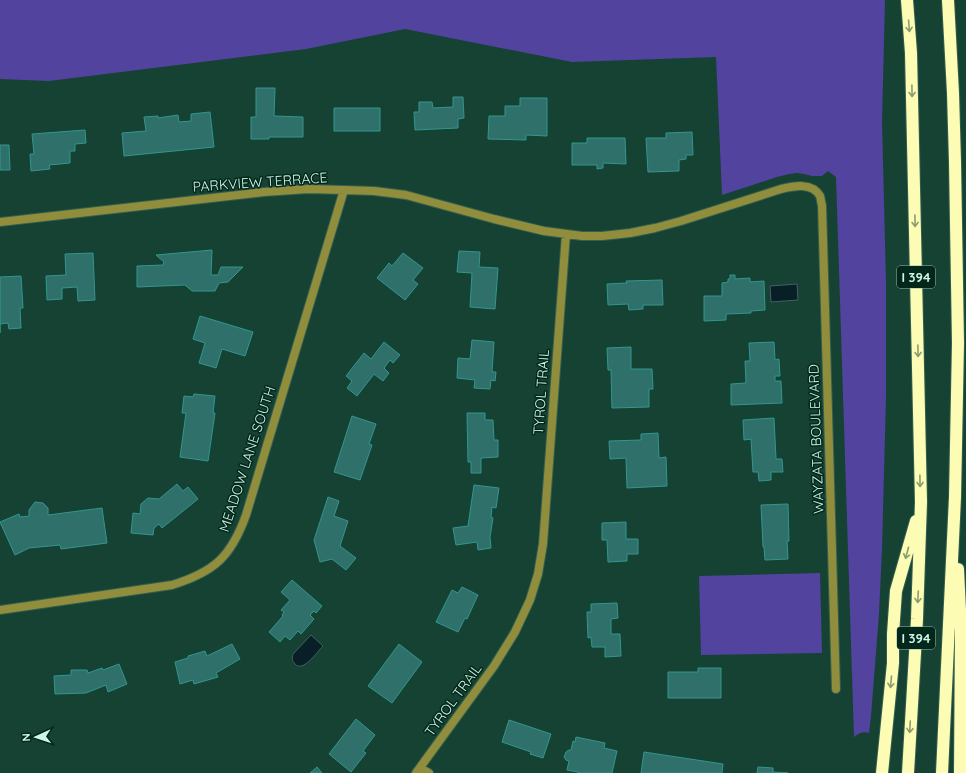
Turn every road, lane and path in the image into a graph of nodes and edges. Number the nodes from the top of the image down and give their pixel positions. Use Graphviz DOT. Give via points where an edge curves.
graph roads {
  1 [pos="907,0"];
  2 [pos="948,0"];
  3 [pos="344,190"];
  4 [pos="0,222"];
  5 [pos="566,234"];
  6 [pos="955,498"];
  7 [pos="921,502"];
  8 [pos="0,610"];
  9 [pos="836,689"];
  10 [pos="418,770"];
  11 [pos="429,773"];
  12 [pos="882,773"];
  13 [pos="908,773"];
  14 [pos="942,773"];
  15 [pos="960,773"];
  1 -- 7 [label="highway, I 394, one-way" via="911,52"];
  2 -- 6 [label="highway" via="953,93 958,343"];
  3 -- 4 [label="street, PARKVIEW TERRACE" via="264,192"];
  3 -- 5 [label="street, PARKVIEW TERRACE" via="406,195 544,231"];
  3 -- 8 [label="street, MEADOW LANE SOUTH" via="246,515 230,550 200,575 172,585"];
  5 -- 9 [label="street, WAYZATA BOULEVARD" via="602,236 636,232 681,221 794,186 803,185 814,190 820,197"];
  5 -- 10 [label="street, TYROL TRAIL" via="538,574 530,600 512,637 494,666"];
  6 -- 14 [label="highway"];
  6 -- 15 [label="highway" via="961,630"];
  7 -- 12 [label="highway, one-way" via="896,591 893,663"];
  7 -- 13 [label="highway, I 394, one-way"];
  10 -- 11 [label="street"];
}
